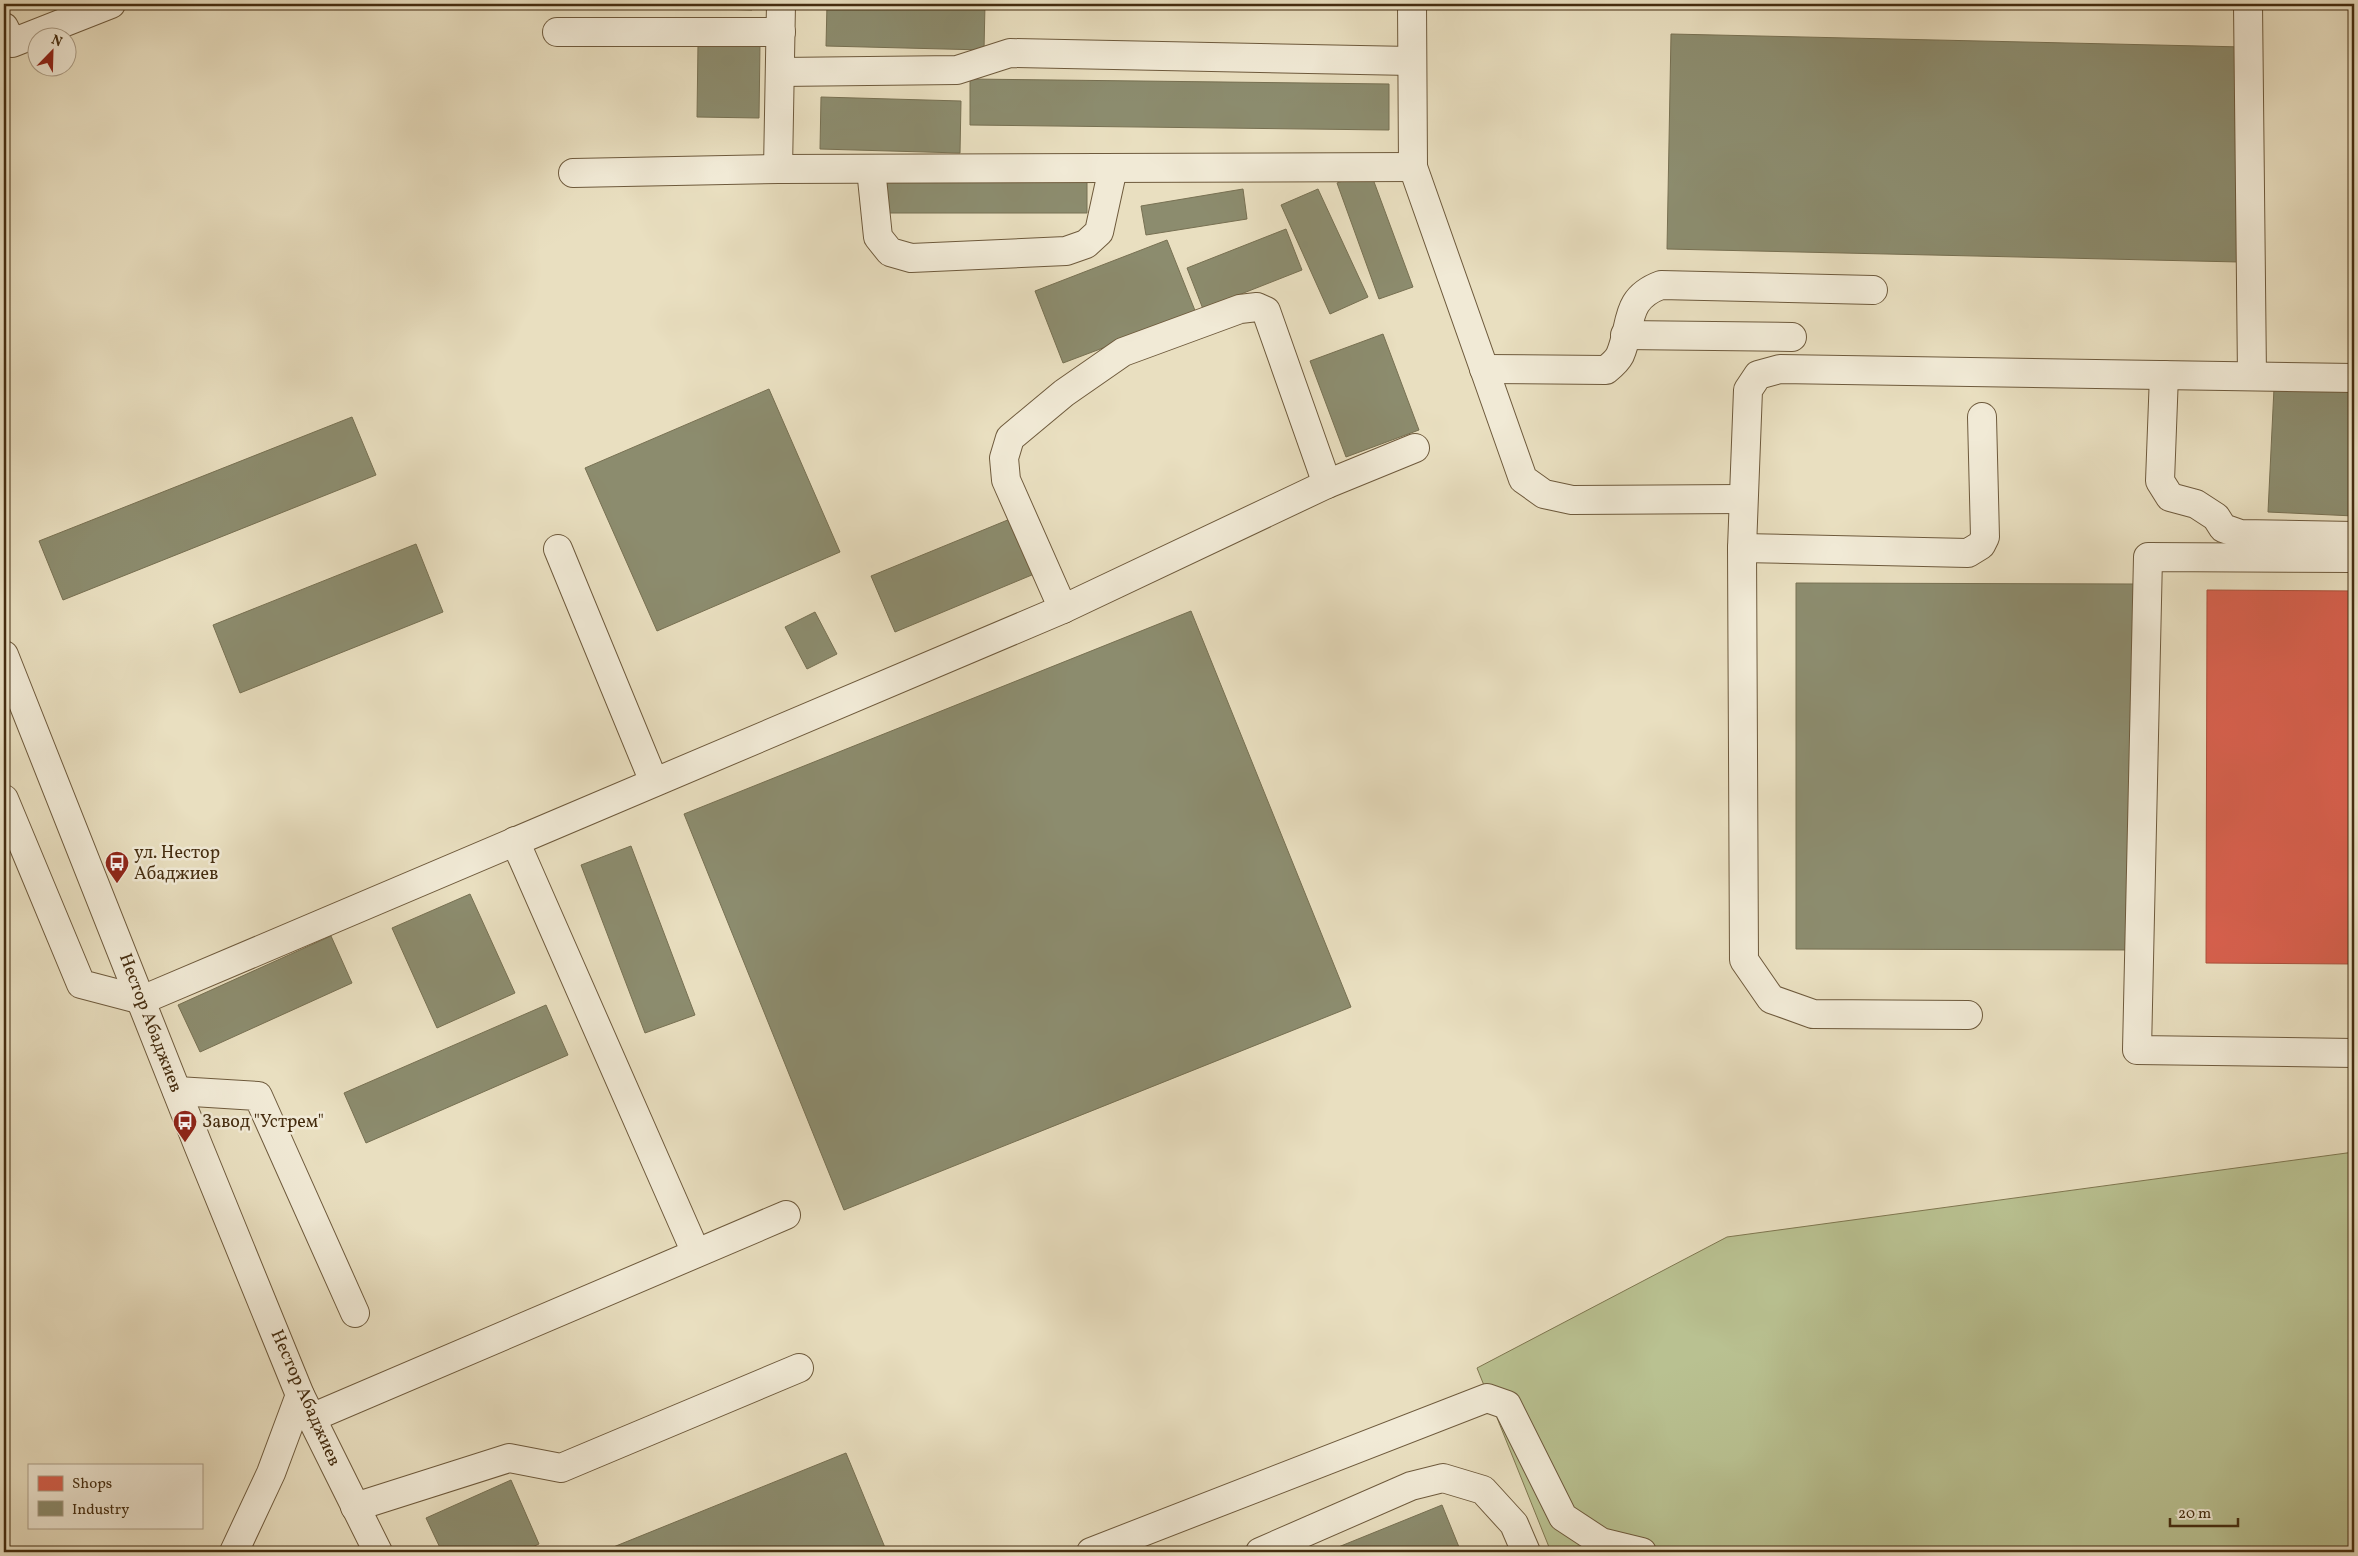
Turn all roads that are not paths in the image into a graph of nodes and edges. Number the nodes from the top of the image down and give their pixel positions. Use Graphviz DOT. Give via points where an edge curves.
graph roads {
  1 [pos="111,4"];
  2 [pos="781,4"];
  3 [pos="1412,4"];
  4 [pos="2248,4"];
  5 [pos="4,27"];
  6 [pos="557,32"];
  7 [pos="780,32"];
  8 [pos="1411,61"];
  9 [pos="780,72"];
  10 [pos="1413,167"];
  11 [pos="871,168"];
  12 [pos="1114,168"];
  13 [pos="778,169"];
  14 [pos="573,173"];
  15 [pos="1873,290"];
  16 [pos="1624,335"];
  17 [pos="1792,337"];
  18 [pos="1484,369"];
  19 [pos="2164,375"];
  20 [pos="2252,376"];
  21 [pos="2354,378"];
  22 [pos="1982,417"];
  23 [pos="1415,448"];
  24 [pos="1327,484"];
  25 [pos="1742,499"];
  26 [pos="2354,536"];
  27 [pos="1742,548"];
  28 [pos="558,549"];
  29 [pos="2354,558"];
  30 [pos="1063,609"];
  31 [pos="4,655"];
  32 [pos="654,782"];
  33 [pos="4,799"];
  34 [pos="515,841"];
  35 [pos="142,1000"];
  36 [pos="1968,1015"];
  37 [pos="2354,1053"];
  38 [pos="177,1091"];
  39 [pos="786,1215"];
  40 [pos="696,1253"];
  41 [pos="355,1312"];
  42 [pos="799,1368"];
  43 [pos="306,1406"];
  44 [pos="355,1506"];
  45 [pos="234,1552"];
  46 [pos="378,1552"];
  47 [pos="1091,1552"];
  48 [pos="1260,1552"];
  49 [pos="1526,1552"];
  50 [pos="1642,1552"];
  1 -- 5 [label="street" via="12,43"];
  2 -- 7 [label="street"];
  3 -- 8 [label="street"];
  4 -- 20 [label="street"];
  6 -- 7 [label="street"];
  7 -- 9 [label="street"];
  8 -- 9 [label="street" via="1010,53 957,70"];
  8 -- 10 [label="street"];
  9 -- 13 [label="street"];
  10 -- 12 [label="street"];
  10 -- 18 [label="street"];
  11 -- 12 [label="street"];
  11 -- 12 [label="street" via="878,238 890,252 911,258 1066,251 1086,244 1098,232"];
  11 -- 13 [label="street"];
  13 -- 14 [label="street"];
  15 -- 16 [label="street" via="1661,285 1646,291 1637,301"];
  16 -- 17 [label="street"];
  16 -- 18 [label="street" via="1619,357 1606,370"];
  18 -- 25 [label="street" via="1523,479 1544,494 1572,500"];
  19 -- 20 [label="street"];
  19 -- 25 [label="street" via="1780,369 1758,375 1748,390"];
  19 -- 26 [label="street" via="2160,481 2170,497 2196,504 2216,517 2223,528 2240,534"];
  20 -- 21 [label="street"];
  22 -- 27 [label="street" via="1985,537 1981,545 1968,553"];
  23 -- 24 [label="street"];
  24 -- 30 [label="street"];
  24 -- 30 [label="street" via="1266,311 1257,307 1240,309 1123,352 1064,393 1010,438 1004,458 1006,480"];
  25 -- 27 [label="street"];
  27 -- 36 [label="street" via="1744,960 1771,998 1813,1014"];
  28 -- 32 [label="street"];
  29 -- 37 [label="street" via="2148,557 2137,1050"];
  30 -- 32 [label="street"];
  31 -- 35 [label="street, Нестор Абаджиев"];
  32 -- 34 [label="street"];
  33 -- 35 [label="street" via="81,984"];
  34 -- 35 [label="street"];
  34 -- 40 [label="street"];
  35 -- 38 [label="street, Нестор Абаджиев"];
  38 -- 41 [label="street" via="258,1096"];
  38 -- 43 [label="street, Нестор Абаджиев"];
  39 -- 40 [label="street"];
  40 -- 43 [label="street"];
  42 -- 44 [label="street" via="561,1468 509,1458"];
  43 -- 44 [label="street, Нестор Абаджиев"];
  43 -- 45 [label="street" via="270,1472"];
  44 -- 46 [label="street, Нестор Абаджиев"];
  47 -- 50 [label="street" via="1487,1398 1507,1405 1563,1518 1601,1542"];
  48 -- 49 [label="street" via="1411,1486 1443,1478 1483,1490 1514,1524"];
}
